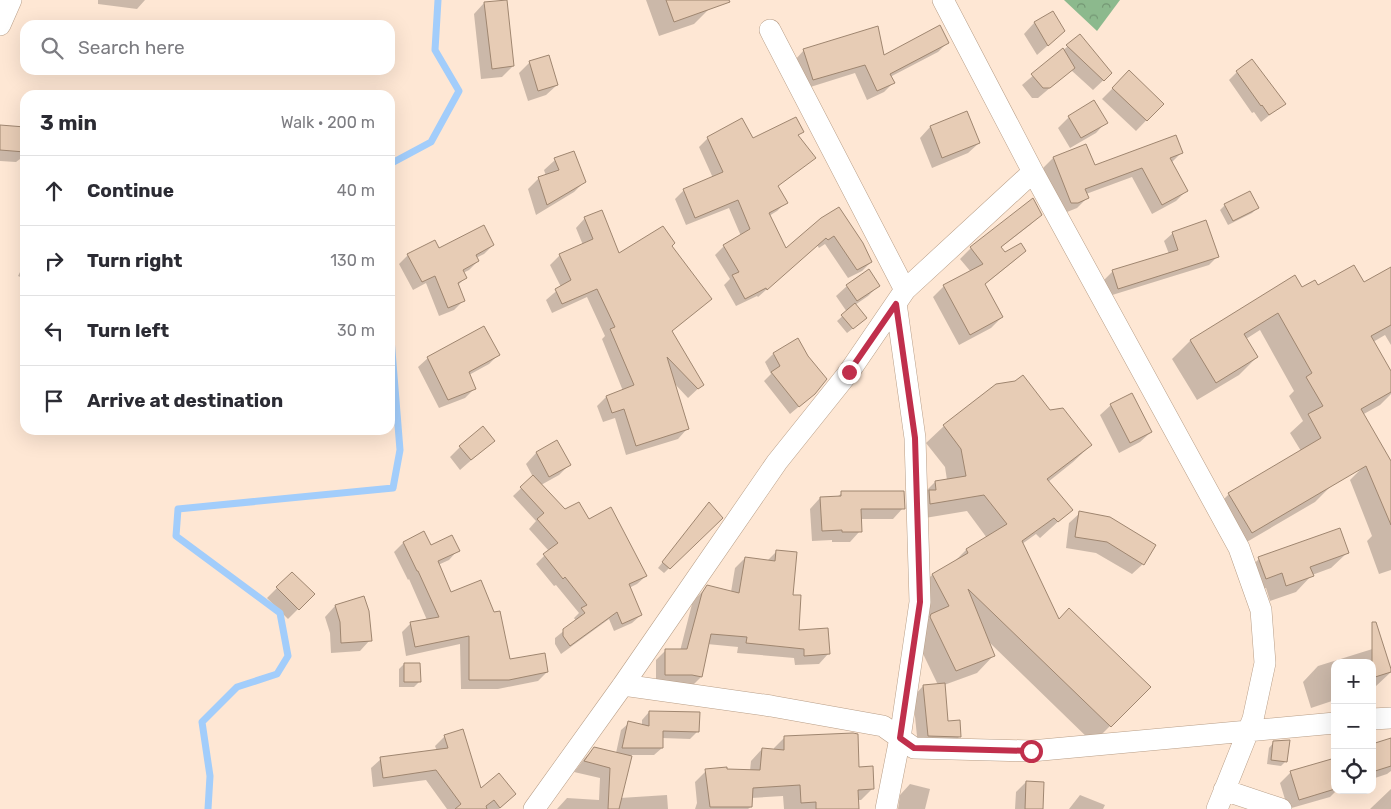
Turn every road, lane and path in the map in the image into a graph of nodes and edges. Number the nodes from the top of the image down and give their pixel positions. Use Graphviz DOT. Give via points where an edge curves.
graph roads {
  1 [pos="11,0"];
  2 [pos="943,0"];
  3 [pos="0,24"];
  4 [pos="770,30"];
  5 [pos="1033,172"];
  6 [pos="901,296"];
  7 [pos="623,685"];
  8 [pos="1391,718"];
  9 [pos="1376,719"];
  10 [pos="1331,723"];
  11 [pos="1248,731"];
  12 [pos="900,738"];
  13 [pos="1221,799"];
  14 [pos="534,809"];
  15 [pos="886,809"];
  16 [pos="1281,809"];
  1 -- 3 [label="street"];
  2 -- 5 [label="street"];
  4 -- 6 [label="street"];
  5 -- 6 [label="street"];
  5 -- 11 [label="street" via="1239,548 1261,610 1265,663"];
  6 -- 7 [label="street" via="849,372 776,462"];
  6 -- 12 [label="street" via="915,438 920,602"];
  7 -- 12 [label="street" via="883,726"];
  7 -- 14 [label="street"];
  8 -- 9 [label="street"];
  10 -- 11 [label="street"];
  11 -- 12 [label="street" via="1031,751 914,748"];
  11 -- 13 [label="street"];
  12 -- 15 [label="street"];
  13 -- 16 [label="street"];
}
